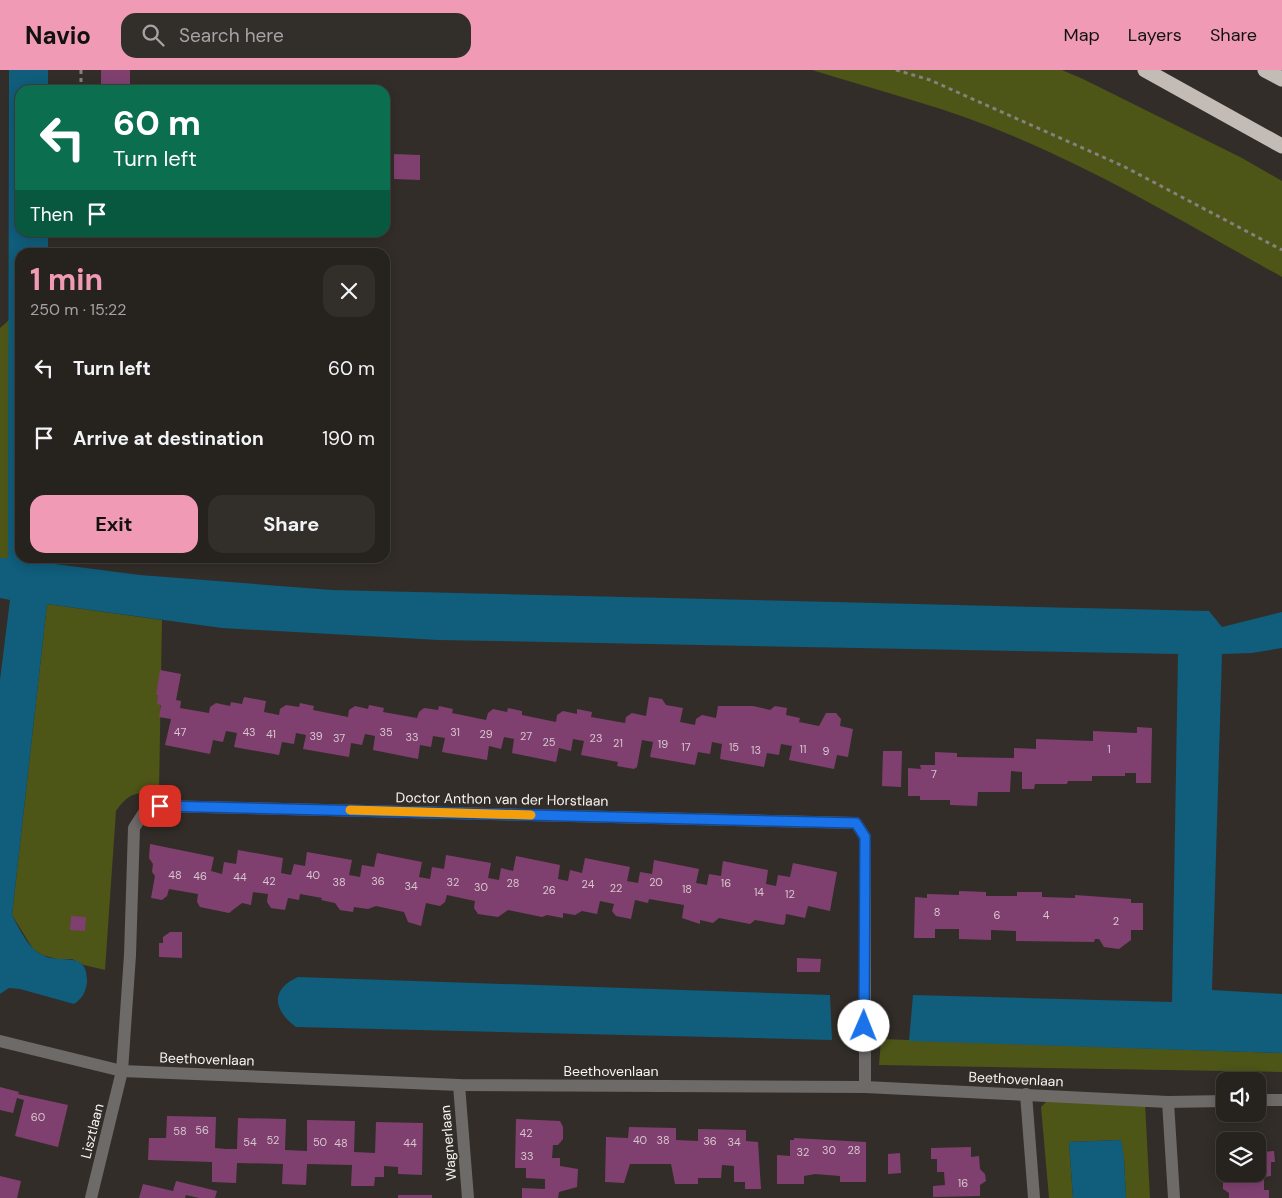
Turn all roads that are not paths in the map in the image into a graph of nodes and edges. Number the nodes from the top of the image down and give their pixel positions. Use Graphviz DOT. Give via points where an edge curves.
graph roads {
  1 [pos="1145,70"];
  2 [pos="1265,70"];
  3 [pos="1282,79"];
  4 [pos="1282,146"];
  5 [pos="0,1041"];
  6 [pos="122,1071"];
  7 [pos="458,1085"];
  8 [pos="865,1088"];
  9 [pos="1026,1094"];
  10 [pos="1266,1100"];
  11 [pos="1282,1100"];
  12 [pos="1216,1101"];
  13 [pos="1168,1102"];
  14 [pos="91,1198"];
  15 [pos="468,1198"];
  16 [pos="1034,1198"];
  17 [pos="1174,1198"];
  1 -- 4 [label="highway"];
  2 -- 3 [label="highway"];
  5 -- 6 [label="street, Beethovenlaan"];
  6 -- 7 [label="street, Beethovenlaan"];
  6 -- 8 [label="street, Doctor Anthon van der Horstlaan" via="134,828 145,811 160,806 856,823 865,837"];
  6 -- 14 [label="street, Lisztlaan"];
  7 -- 8 [label="street, Beethovenlaan"];
  7 -- 15 [label="street, Wagnerlaan"];
  8 -- 9 [label="street, Beethovenlaan"];
  9 -- 13 [label="street, Beethovenlaan"];
  9 -- 16 [label="street"];
  10 -- 11 [label="street"];
  12 -- 13 [label="street, Beethovenlaan"];
  13 -- 17 [label="street"];
}
